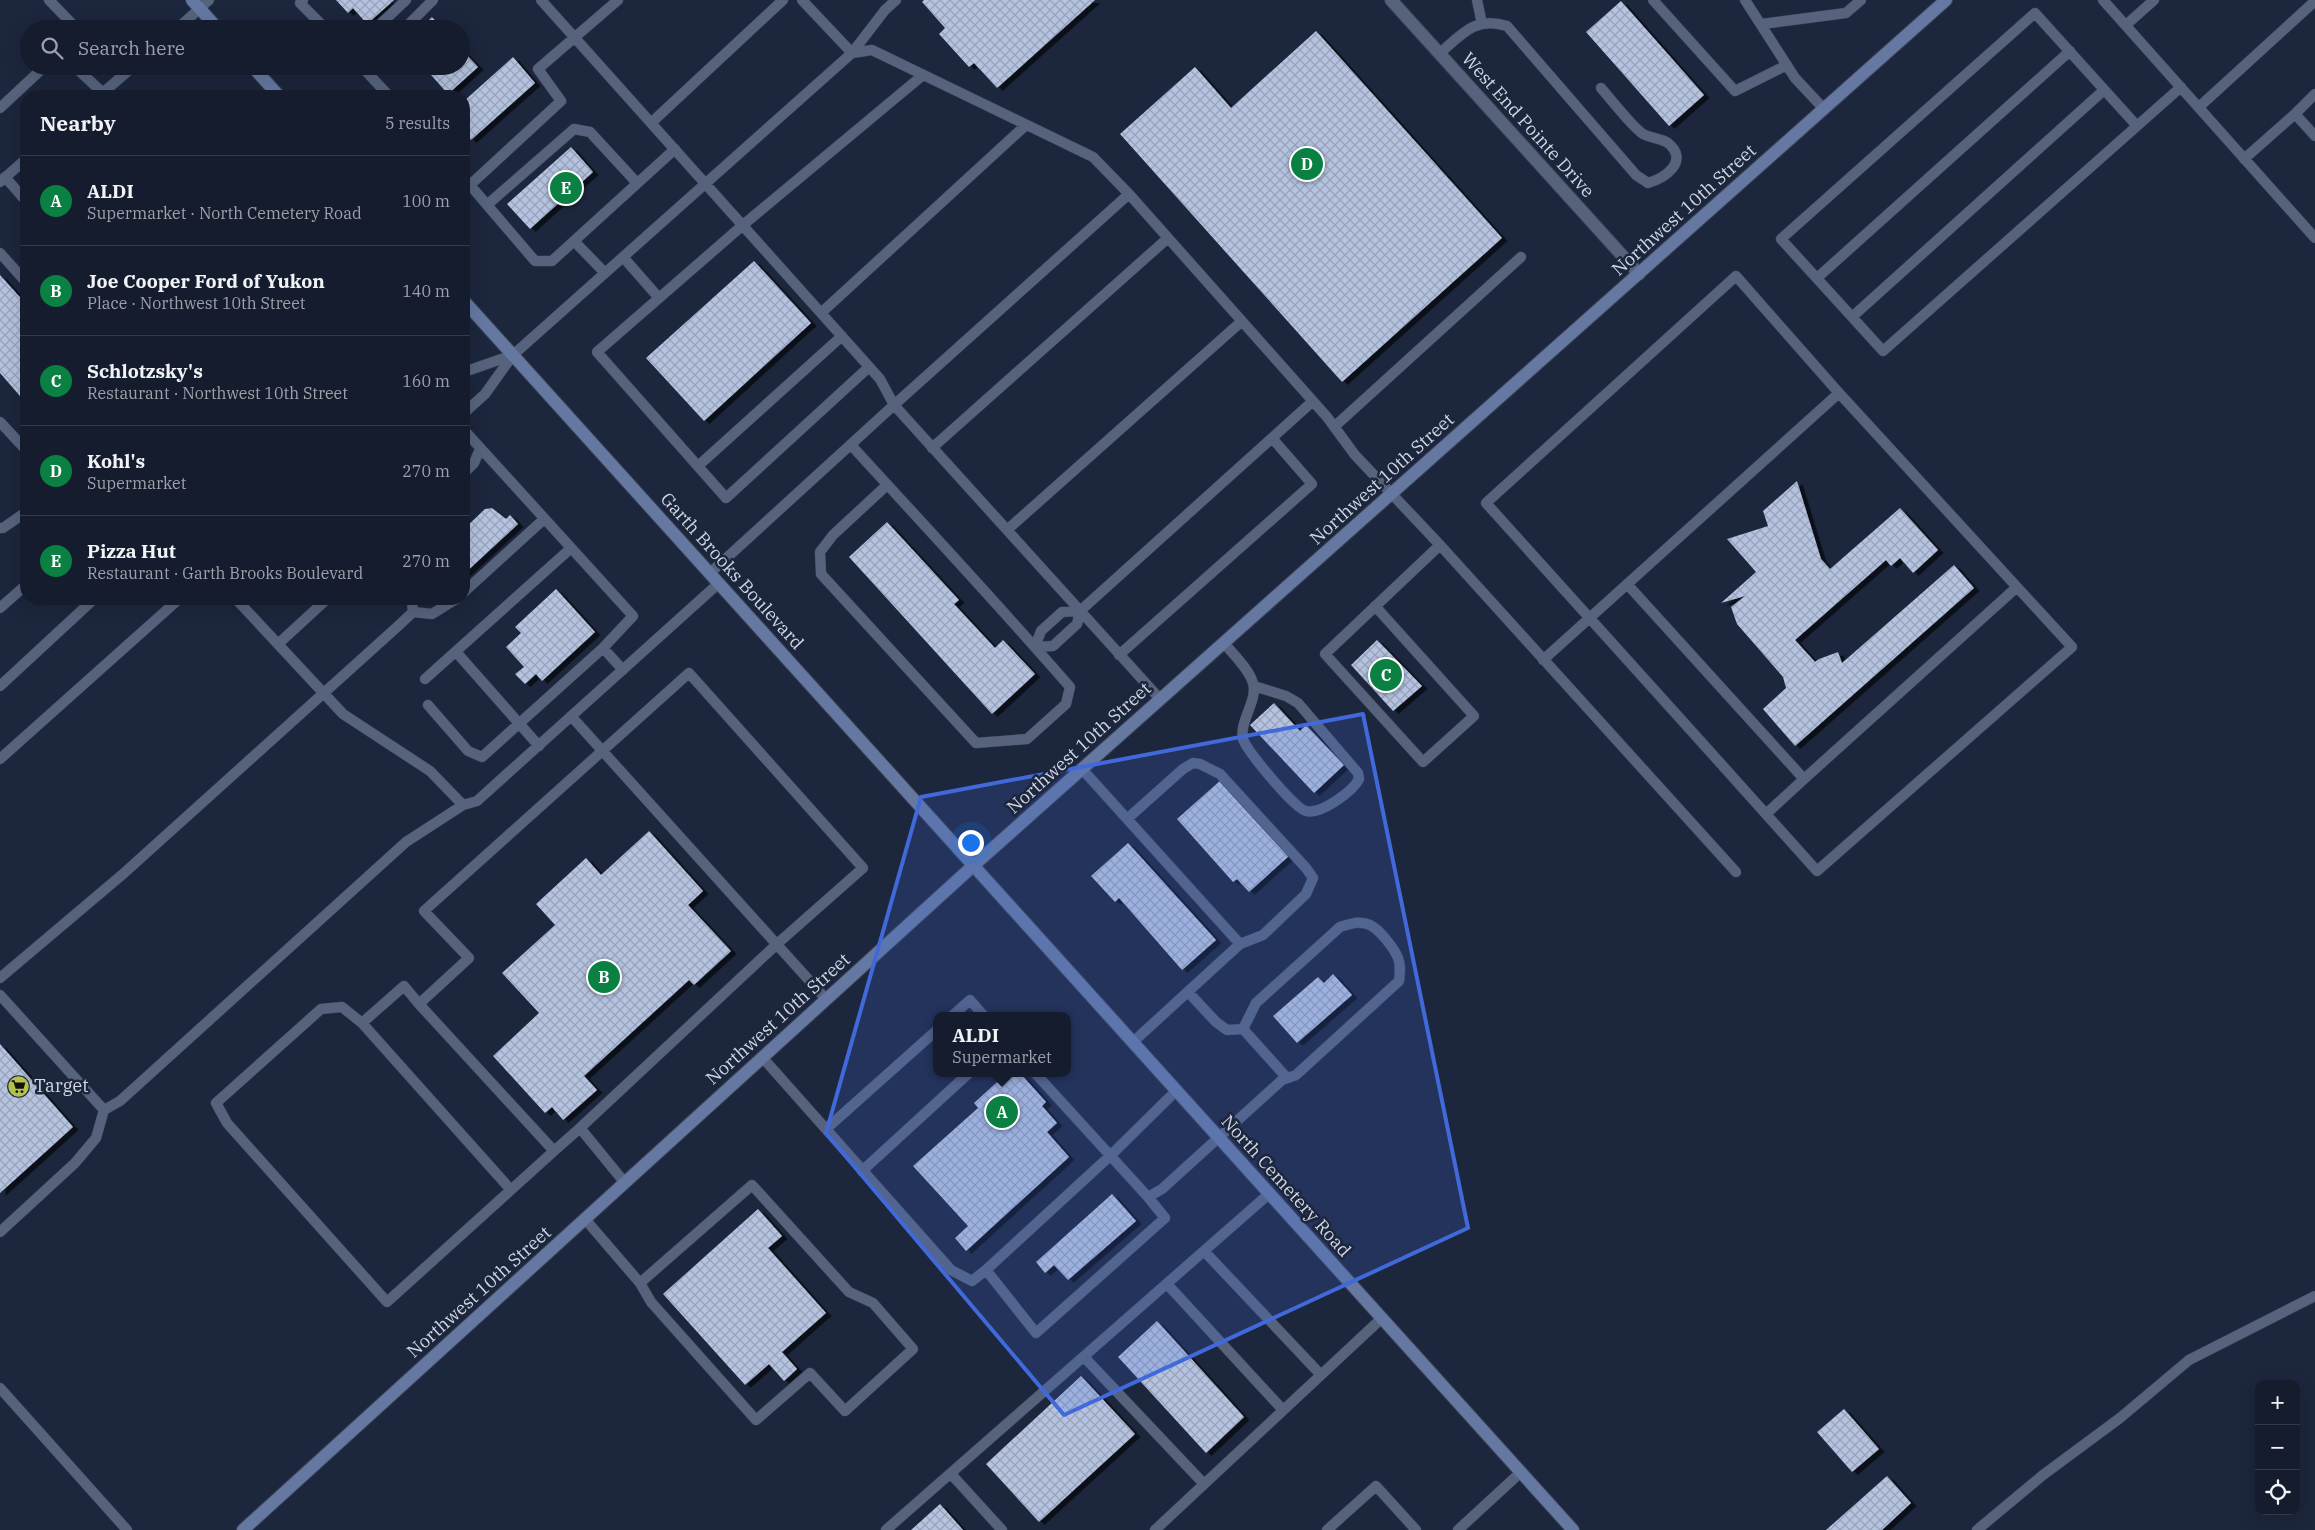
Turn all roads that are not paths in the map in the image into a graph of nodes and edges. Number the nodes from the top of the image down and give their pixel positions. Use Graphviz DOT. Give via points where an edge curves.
graph roads {
  1 [pos="49,0"];
  2 [pos="303,0"];
  3 [pos="406,0"];
  4 [pos="433,0"];
  5 [pos="541,0"];
  6 [pos="618,0"];
  7 [pos="783,0"];
  8 [pos="802,0"];
  9 [pos="896,0"];
  10 [pos="1391,0"];
  11 [pos="1477,0"];
  12 [pos="1653,0"];
  13 [pos="1745,0"];
  14 [pos="1861,0"];
  15 [pos="1946,0"];
  16 [pos="2104,0"];
  17 [pos="2154,0"];
  18 [pos="2315,1"];
  19 [pos="200,3"];
  20 [pos="68,20"];
  21 [pos="185,20"];
  22 [pos="212,20"];
  23 [pos="317,20"];
  24 [pos="385,20"];
  25 [pos="413,20"];
  26 [pos="1482,24"];
  27 [pos="1762,24"];
  28 [pos="2126,25"];
  29 [pos="576,38"];
  30 [pos="2070,51"];
  31 [pos="852,53"];
  32 [pos="1439,54"];
  33 [pos="1787,65"];
  34 [pos="35,75"];
  35 [pos="84,75"];
  36 [pos="125,75"];
  37 [pos="260,75"];
  38 [pos="370,75"];
  39 [pos="923,75"];
  40 [pos="2181,87"];
  41 [pos="1600,88"];
  42 [pos="101,90"];
  43 [pos="110,90"];
  44 [pos="274,90"];
  45 [pos="384,90"];
  46 [pos="2104,90"];
  47 [pos="2315,94"];
  48 [pos="2199,107"];
  49 [pos="0,108"];
  50 [pos="1824,109"];
  51 [pos="2295,114"];
  52 [pos="651,123"];
  53 [pos="1026,125"];
  54 [pos="2137,126"];
  55 [pos="2315,136"];
  56 [pos="675,149"];
  57 [pos="2244,159"];
  58 [pos="20,164"];
  59 [pos="3,179"];
  60 [pos="470,179"];
  61 [pos="637,183"];
  62 [pos="705,183"];
  63 [pos="470,185"];
  64 [pos="1129,194"];
  65 [pos="20,195"];
  66 [pos="487,205"];
  67 [pos="743,225"];
  68 [pos="1168,238"];
  69 [pos="2315,238"];
  70 [pos="574,241"];
  71 [pos="0,253"];
  72 [pos="623,257"];
  73 [pos="1521,257"];
  74 [pos="605,273"];
  75 [pos="1639,274"];
  76 [pos="20,275"];
  77 [pos="1817,278"];
  78 [pos="659,298"];
  79 [pos="470,308"];
  80 [pos="821,313"];
  81 [pos="1852,317"];
  82 [pos="1242,321"];
  83 [pos="842,336"];
  84 [pos="513,355"];
  85 [pos="869,367"];
  86 [pos="470,370"];
  87 [pos="1839,393"];
  88 [pos="1313,401"];
  89 [pos="894,405"];
  90 [pos="470,408"];
  91 [pos="0,422"];
  92 [pos="1334,427"];
  93 [pos="470,437"];
  94 [pos="1272,438"];
  95 [pos="20,444"];
  96 [pos="851,445"];
  97 [pos="932,448"];
  98 [pos="480,449"];
  99 [pos="698,466"];
  100 [pos="470,467"];
  101 [pos="887,485"];
  102 [pos="1391,494"];
  103 [pos="20,516"];
  104 [pos="543,520"];
  105 [pos="1,529"];
  106 [pos="1007,530"];
  107 [pos="1440,545"];
  108 [pos="570,549"];
  109 [pos="710,573"];
  110 [pos="719,583"];
  111 [pos="1627,584"];
  112 [pos="470,587"];
  113 [pos="2017,587"];
  114 [pos="20,590"];
  115 [pos="88,605"];
  116 [pos="172,605"];
  117 [pos="243,605"];
  118 [pos="320,605"];
  119 [pos="412,605"];
  120 [pos="446,605"];
  121 [pos="1375,606"];
  122 [pos="0,608"];
  123 [pos="1080,611"];
  124 [pos="413,612"];
  125 [pos="1590,618"];
  126 [pos="1224,643"];
  127 [pos="278,644"];
  128 [pos="1035,647"];
  129 [pos="603,648"];
  130 [pos="457,653"];
  131 [pos="1120,655"];
  132 [pos="1543,660"];
  133 [pos="623,670"];
  134 [pos="425,679"];
  135 [pos="0,686"];
  136 [pos="1254,686"];
  137 [pos="323,693"];
  138 [pos="1160,699"];
  139 [pos="428,705"];
  140 [pos="571,716"];
  141 [pos="519,723"];
  142 [pos="539,746"];
  143 [pos="603,751"];
  144 [pos="0,759"];
  145 [pos="1082,769"];
  146 [pos="1804,779"];
  147 [pos="463,805"];
  148 [pos="1766,814"];
  149 [pos="1127,819"];
  150 [pos="974,865"];
  151 [pos="1736,872"];
  152 [pos="777,944"];
  153 [pos="1240,944"];
  154 [pos="0,978"];
  155 [pos="1188,992"];
  156 [pos="0,996"];
  157 [pos="826,999"];
  158 [pos="419,1004"];
  159 [pos="956,1012"];
  160 [pos="980,1012"];
  161 [pos="362,1023"];
  162 [pos="1243,1029"];
  163 [pos="933,1034"];
  164 [pos="1134,1042"];
  165 [pos="762,1057"];
  166 [pos="965,1077"];
  167 [pos="1039,1077"];
  168 [pos="1287,1078"];
  169 [pos="1177,1090"];
  170 [pos="104,1110"];
  171 [pos="580,1128"];
  172 [pos="826,1129"];
  173 [pos="1220,1137"];
  174 [pos="554,1151"];
  175 [pos="1111,1154"];
  176 [pos="862,1171"];
  177 [pos="625,1183"];
  178 [pos="511,1190"];
  179 [pos="1270,1193"];
  180 [pos="1148,1197"];
  181 [pos="585,1219"];
  182 [pos="0,1232"];
  183 [pos="1204,1251"];
  184 [pos="986,1270"];
  185 [pos="640,1283"];
  186 [pos="1167,1284"];
  187 [pos="2315,1296"];
  188 [pos="1382,1318"];
  189 [pos="1084,1357"];
  190 [pos="1321,1376"];
  191 [pos="0,1388"];
  192 [pos="1283,1410"];
  193 [pos="1521,1472"];
  194 [pos="951,1474"];
  195 [pos="1204,1484"];
  196 [pos="127,1530"];
  197 [pos="243,1530"];
  198 [pos="886,1530"];
  199 [pos="1002,1530"];
  200 [pos="1155,1530"];
  201 [pos="1327,1530"];
  202 [pos="1416,1530"];
  203 [pos="1458,1530"];
  204 [pos="1573,1530"];
  205 [pos="1977,1530"];
  1 -- 20 [label="lane"];
  2 -- 23 [label="lane" via="300,3"];
  3 -- 24 [label="lane"];
  4 -- 25 [label="lane"];
  5 -- 29 [label="lane"];
  6 -- 29 [label="lane"];
  7 -- 52 [label="lane"];
  8 -- 31 [label="lane"];
  9 -- 31 [label="lane"];
  10 -- 32 [label="street, West End Pointe Drive"];
  11 -- 26 [label="lane"];
  12 -- 33 [label="lane" via="1735,91"];
  13 -- 27 [label="lane"];
  14 -- 27 [label="lane" via="1846,13"];
  15 -- 50 [label="street, Northwest 10th Street"];
  16 -- 28 [label="lane"];
  17 -- 28 [label="lane"];
  18 -- 48 [label="lane"];
  19 -- 21 [label="lane"];
  19 -- 22 [label="street"];
  26 -- 32 [label="lane" via="1473,25"];
  26 -- 41 [label="lane" via="1494,22 1507,26 1636,175 1648,183 1669,173 1676,161 1675,151 1667,142 1642,134"];
  27 -- 33 [label="lane"];
  28 -- 40 [label="lane"];
  29 -- 52 [label="lane"];
  29 -- 60 [label="lane" via="538,69 561,101"];
  30 -- 46 [label="lane"];
  30 -- 77 [label="lane"];
  30 -- 77 [label="lane" via="2035,13 1781,239"];
  31 -- 39 [label="lane" via="872,50"];
  31 -- 62 [label="lane"];
  32 -- 75 [label="street, West End Pointe Drive"];
  33 -- 50 [label="lane"];
  34 -- 49 [label="lane"];
  35 -- 42 [label="lane"];
  36 -- 43 [label="lane"];
  37 -- 44 [label="street"];
  38 -- 45 [label="lane"];
  39 -- 53 [label="lane"];
  39 -- 67 [label="lane"];
  40 -- 48 [label="lane"];
  40 -- 54 [label="lane"];
  46 -- 54 [label="lane"];
  46 -- 81 [label="lane"];
  47 -- 51 [label="lane"];
  48 -- 57 [label="lane"];
  50 -- 75 [label="street, Northwest 10th Street"];
  51 -- 55 [label="lane"];
  51 -- 57 [label="lane"];
  52 -- 56 [label="lane"];
  53 -- 64 [label="lane" via="1093,157"];
  53 -- 80 [label="lane"];
  54 -- 81 [label="lane" via="1883,351"];
  56 -- 61 [label="lane"];
  56 -- 62 [label="lane"];
  57 -- 69 [label="lane"];
  58 -- 59 [label="lane"];
  59 -- 65 [label="lane"];
  61 -- 66 [label="lane" via="590,132 574,129"];
  61 -- 70 [label="lane"];
  62 -- 67 [label="lane"];
  62 -- 72 [label="lane"];
  63 -- 66 [label="lane"];
  64 -- 68 [label="lane"];
  64 -- 89 [label="lane"];
  66 -- 70 [label="lane" via="536,261 552,261"];
  67 -- 78 [label="lane"];
  67 -- 80 [label="lane"];
  68 -- 82 [label="lane"];
  68 -- 97 [label="lane"];
  70 -- 74 [label="lane"];
  71 -- 76 [label="lane"];
  72 -- 74 [label="lane"];
  72 -- 78 [label="lane"];
  73 -- 92 [label="lane"];
  74 -- 84 [label="lane"];
  75 -- 102 [label="street, Northwest 10th Street"];
  77 -- 81 [label="lane"];
  78 -- 99 [label="lane" via="597,352"];
  79 -- 84 [label="street, Garth Brooks Boulevard"];
  80 -- 83 [label="lane"];
  82 -- 88 [label="lane"];
  82 -- 106 [label="lane"];
  83 -- 85 [label="lane"];
  83 -- 99 [label="lane"];
  84 -- 86 [label="lane"];
  84 -- 90 [label="lane" via="485,394"];
  84 -- 109 [label="street, Garth Brooks Boulevard"];
  85 -- 89 [label="lane" via="880,379"];
  85 -- 99 [label="lane" via="726,498"];
  87 -- 111 [label="lane"];
  87 -- 113 [label="lane"];
  87 -- 125 [label="lane" via="1736,276 1486,503"];
  88 -- 92 [label="lane"];
  88 -- 94 [label="lane"];
  89 -- 96 [label="lane"];
  89 -- 97 [label="lane"];
  91 -- 95 [label="lane"];
  92 -- 102 [label="lane"];
  93 -- 98 [label="lane"];
  94 -- 123 [label="lane"];
  94 -- 131 [label="lane" via="1312,484"];
  96 -- 101 [label="lane"];
  96 -- 109 [label="lane"];
  97 -- 106 [label="lane"];
  98 -- 100 [label="lane"];
  98 -- 104 [label="lane"];
  101 -- 128 [label="lane"];
  101 -- 128 [label="lane" via="833,535 820,552 821,574 976,743 1027,739 1066,704 1070,687"];
  102 -- 107 [label="lane"];
  102 -- 126 [label="street, Northwest 10th Street"];
  103 -- 105 [label="lane"];
  104 -- 108 [label="lane"];
  104 -- 112 [label="lane"];
  106 -- 123 [label="lane"];
  107 -- 121 [label="lane"];
  107 -- 132 [label="lane"];
  108 -- 129 [label="lane" via="632,616"];
  108 -- 130 [label="lane"];
  109 -- 110 [label="street, Garth Brooks Boulevard"];
  110 -- 133 [label="lane"];
  110 -- 150 [label="street, Garth Brooks Boulevard"];
  111 -- 125 [label="lane"];
  111 -- 146 [label="lane"];
  113 -- 146 [label="lane"];
  113 -- 148 [label="lane" via="2072,647 1817,871"];
  114 -- 122 [label="lane"];
  115 -- 135 [label="lane"];
  116 -- 144 [label="lane"];
  117 -- 127 [label="lane"];
  118 -- 127 [label="lane"];
  119 -- 124 [label="lane"];
  120 -- 124 [label="lane" via="432,614"];
  121 -- 121 [label="lane" via="1324,654 1423,762 1474,716"];
  123 -- 128 [label="lane" via="1062,612 1040,631"];
  123 -- 128 [label="lane" via="1077,624 1053,646"];
  123 -- 131 [label="lane"];
  124 -- 137 [label="lane"];
  125 -- 132 [label="lane"];
  125 -- 148 [label="lane"];
  126 -- 136 [label="lane" via="1251,677"];
  126 -- 138 [label="street, Northwest 10th Street"];
  127 -- 137 [label="lane"];
  129 -- 133 [label="lane"];
  129 -- 141 [label="lane"];
  130 -- 134 [label="lane"];
  130 -- 141 [label="lane"];
  131 -- 138 [label="lane"];
  132 -- 151 [label="lane"];
  133 -- 140 [label="lane"];
  136 -- 136 [label="lane" via="1243,737 1247,748 1292,801 1312,812 1352,789 1359,778 1358,773 1304,710 1286,696"];
  137 -- 147 [label="lane" via="343,714 430,771"];
  137 -- 154 [label="lane" via="131,867"];
  138 -- 145 [label="street, Northwest 10th Street"];
  139 -- 141 [label="lane" via="468,750 482,756"];
  140 -- 142 [label="lane"];
  140 -- 143 [label="lane"];
  141 -- 142 [label="lane"];
  142 -- 147 [label="lane" via="478,802"];
  143 -- 152 [label="lane"];
  143 -- 152 [label="lane" via="689,673 862,868"];
  143 -- 158 [label="lane" via="424,910 469,958"];
  145 -- 149 [label="lane"];
  145 -- 150 [label="street, Northwest 10th Street"];
  146 -- 148 [label="lane"];
  147 -- 170 [label="lane" via="406,842 120,1101"];
  149 -- 153 [label="lane"];
  149 -- 153 [label="lane" via="1183,768 1193,763 1225,778 1313,878 1306,894 1263,935"];
  150 -- 157 [label="street, Northwest 10th Street"];
  150 -- 164 [label="street, North Cemetery Road"];
  152 -- 157 [label="lane"];
  152 -- 171 [label="lane"];
  153 -- 155 [label="lane"];
  155 -- 162 [label="lane" via="1227,1030"];
  155 -- 164 [label="lane"];
  156 -- 170 [label="lane"];
  157 -- 165 [label="street, Northwest 10th Street"];
  158 -- 161 [label="lane" via="404,986"];
  158 -- 174 [label="lane"];
  159 -- 160 [label="lane" via="970,1000"];
  161 -- 178 [label="lane"];
  161 -- 178 [label="lane" via="342,1008 321,1009 216,1103 226,1123 387,1302"];
  162 -- 168 [label="lane"];
  162 -- 168 [label="lane" via="1256,1003 1340,927 1356,922 1370,925 1387,942 1398,957 1399,981 1296,1075"];
  163 -- 172 [label="lane"];
  164 -- 169 [label="street, North Cemetery Road"];
  165 -- 172 [label="lane"];
  165 -- 177 [label="street, Northwest 10th Street"];
  166 -- 176 [label="lane"];
  167 -- 175 [label="lane"];
  168 -- 173 [label="lane"];
  169 -- 173 [label="street, North Cemetery Road"];
  169 -- 175 [label="lane"];
  170 -- 182 [label="lane" via="96,1138 75,1163"];
  171 -- 174 [label="lane"];
  171 -- 177 [label="lane"];
  172 -- 176 [label="lane"];
  173 -- 179 [label="street, North Cemetery Road"];
  173 -- 180 [label="lane" via="1162,1189"];
  174 -- 178 [label="lane"];
  175 -- 180 [label="lane"];
  175 -- 184 [label="lane"];
  176 -- 184 [label="lane" via="951,1270 972,1281"];
  177 -- 181 [label="street, Northwest 10th Street"];
  179 -- 183 [label="lane"];
  179 -- 188 [label="street, North Cemetery Road"];
  180 -- 184 [label="lane" via="1165,1218 1036,1333"];
  181 -- 185 [label="lane"];
  181 -- 197 [label="street, Northwest 10th Street"];
  183 -- 186 [label="lane"];
  183 -- 190 [label="lane"];
  185 -- 185 [label="lane" via="651,1302 756,1420 810,1373 845,1411 914,1349 873,1303 849,1292 752,1185"];
  186 -- 189 [label="lane"];
  186 -- 192 [label="lane"];
  187 -- 205 [label="lane" via="2189,1360"];
  188 -- 190 [label="lane"];
  188 -- 193 [label="street, North Cemetery Road"];
  189 -- 194 [label="lane"];
  189 -- 195 [label="lane"];
  190 -- 192 [label="lane"];
  191 -- 196 [label="lane"];
  192 -- 195 [label="lane"];
  193 -- 203 [label="lane"];
  193 -- 204 [label="street, North Cemetery Road"];
  194 -- 198 [label="lane"];
  194 -- 199 [label="lane"];
  195 -- 200 [label="lane"];
  201 -- 202 [label="lane" via="1376,1486"];
}
